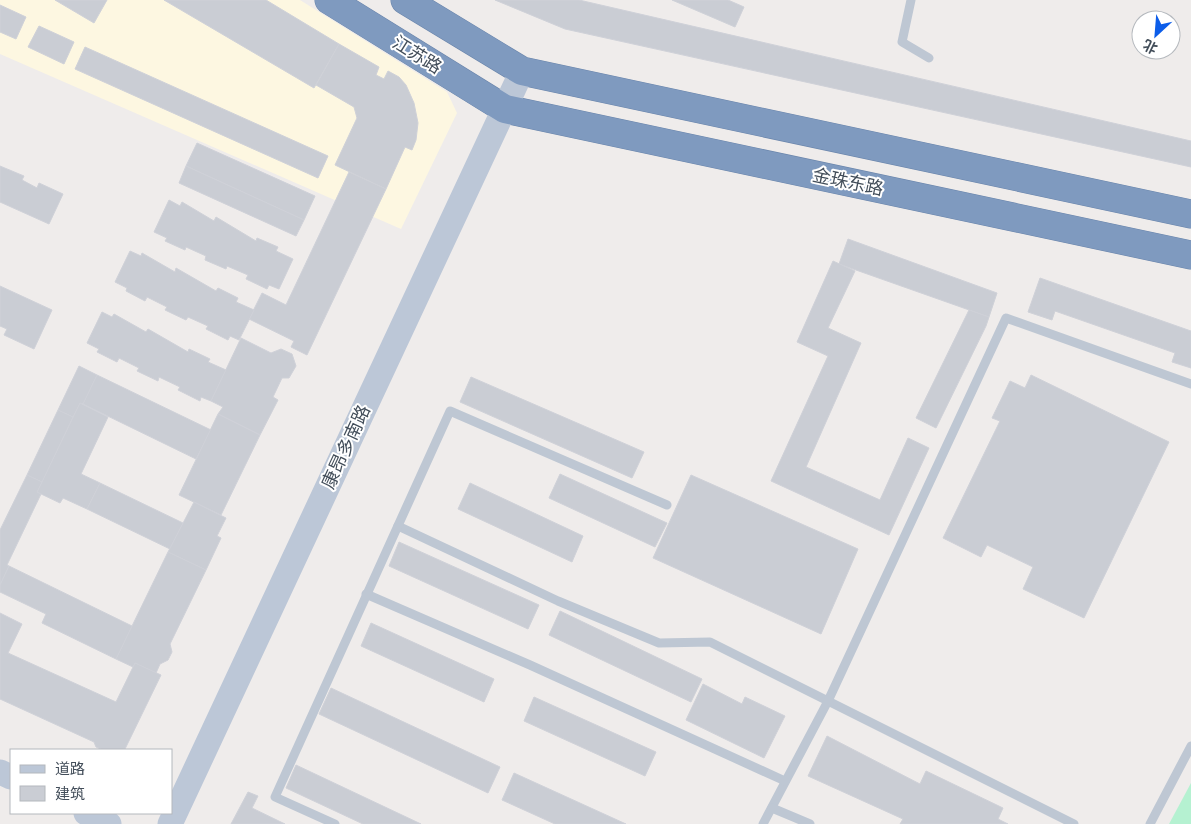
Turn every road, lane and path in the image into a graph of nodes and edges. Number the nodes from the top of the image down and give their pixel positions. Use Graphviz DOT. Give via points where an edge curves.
graph roads {
  1 [pos="329,0"];
  2 [pos="406,0"];
  3 [pos="911,0"];
  4 [pos="929,58"];
  5 [pos="522,71"];
  6 [pos="505,109"];
  7 [pos="1191,214"];
  8 [pos="1191,255"];
  9 [pos="1191,384"];
  10 [pos="667,506"];
  11 [pos="398,526"];
  12 [pos="366,594"];
  13 [pos="828,702"];
  14 [pos="1191,746"];
  15 [pos="785,781"];
  16 [pos="772,808"];
  17 [pos="88,814"];
  18 [pos="109,824"];
  19 [pos="170,824"];
  20 [pos="335,824"];
  21 [pos="763,824"];
  22 [pos="810,824"];
  23 [pos="1074,824"];
  24 [pos="1150,824"];
  1 -- 6 [label="highway, 江苏路"];
  2 -- 5 [label="highway"];
  3 -- 4 [label="lane" via="902,42"];
  5 -- 6 [label="main road, 康昂多南路"];
  5 -- 7 [label="highway"];
  6 -- 8 [label="highway, 金珠东路"];
  6 -- 19 [label="main road, 康昂多南路"];
  9 -- 13 [label="lane" via="1006,318"];
  10 -- 11 [label="lane" via="450,411"];
  11 -- 12 [label="lane"];
  11 -- 13 [label="lane" via="558,601 659,643 710,642"];
  12 -- 15 [label="lane"];
  12 -- 20 [label="lane" via="275,797"];
  13 -- 15 [label="lane"];
  13 -- 23 [label="lane"];
  14 -- 24 [label="lane"];
  15 -- 16 [label="lane"];
  16 -- 21 [label="lane"];
  16 -- 22 [label="lane"];
  17 -- 18 [label="main road"];
}
